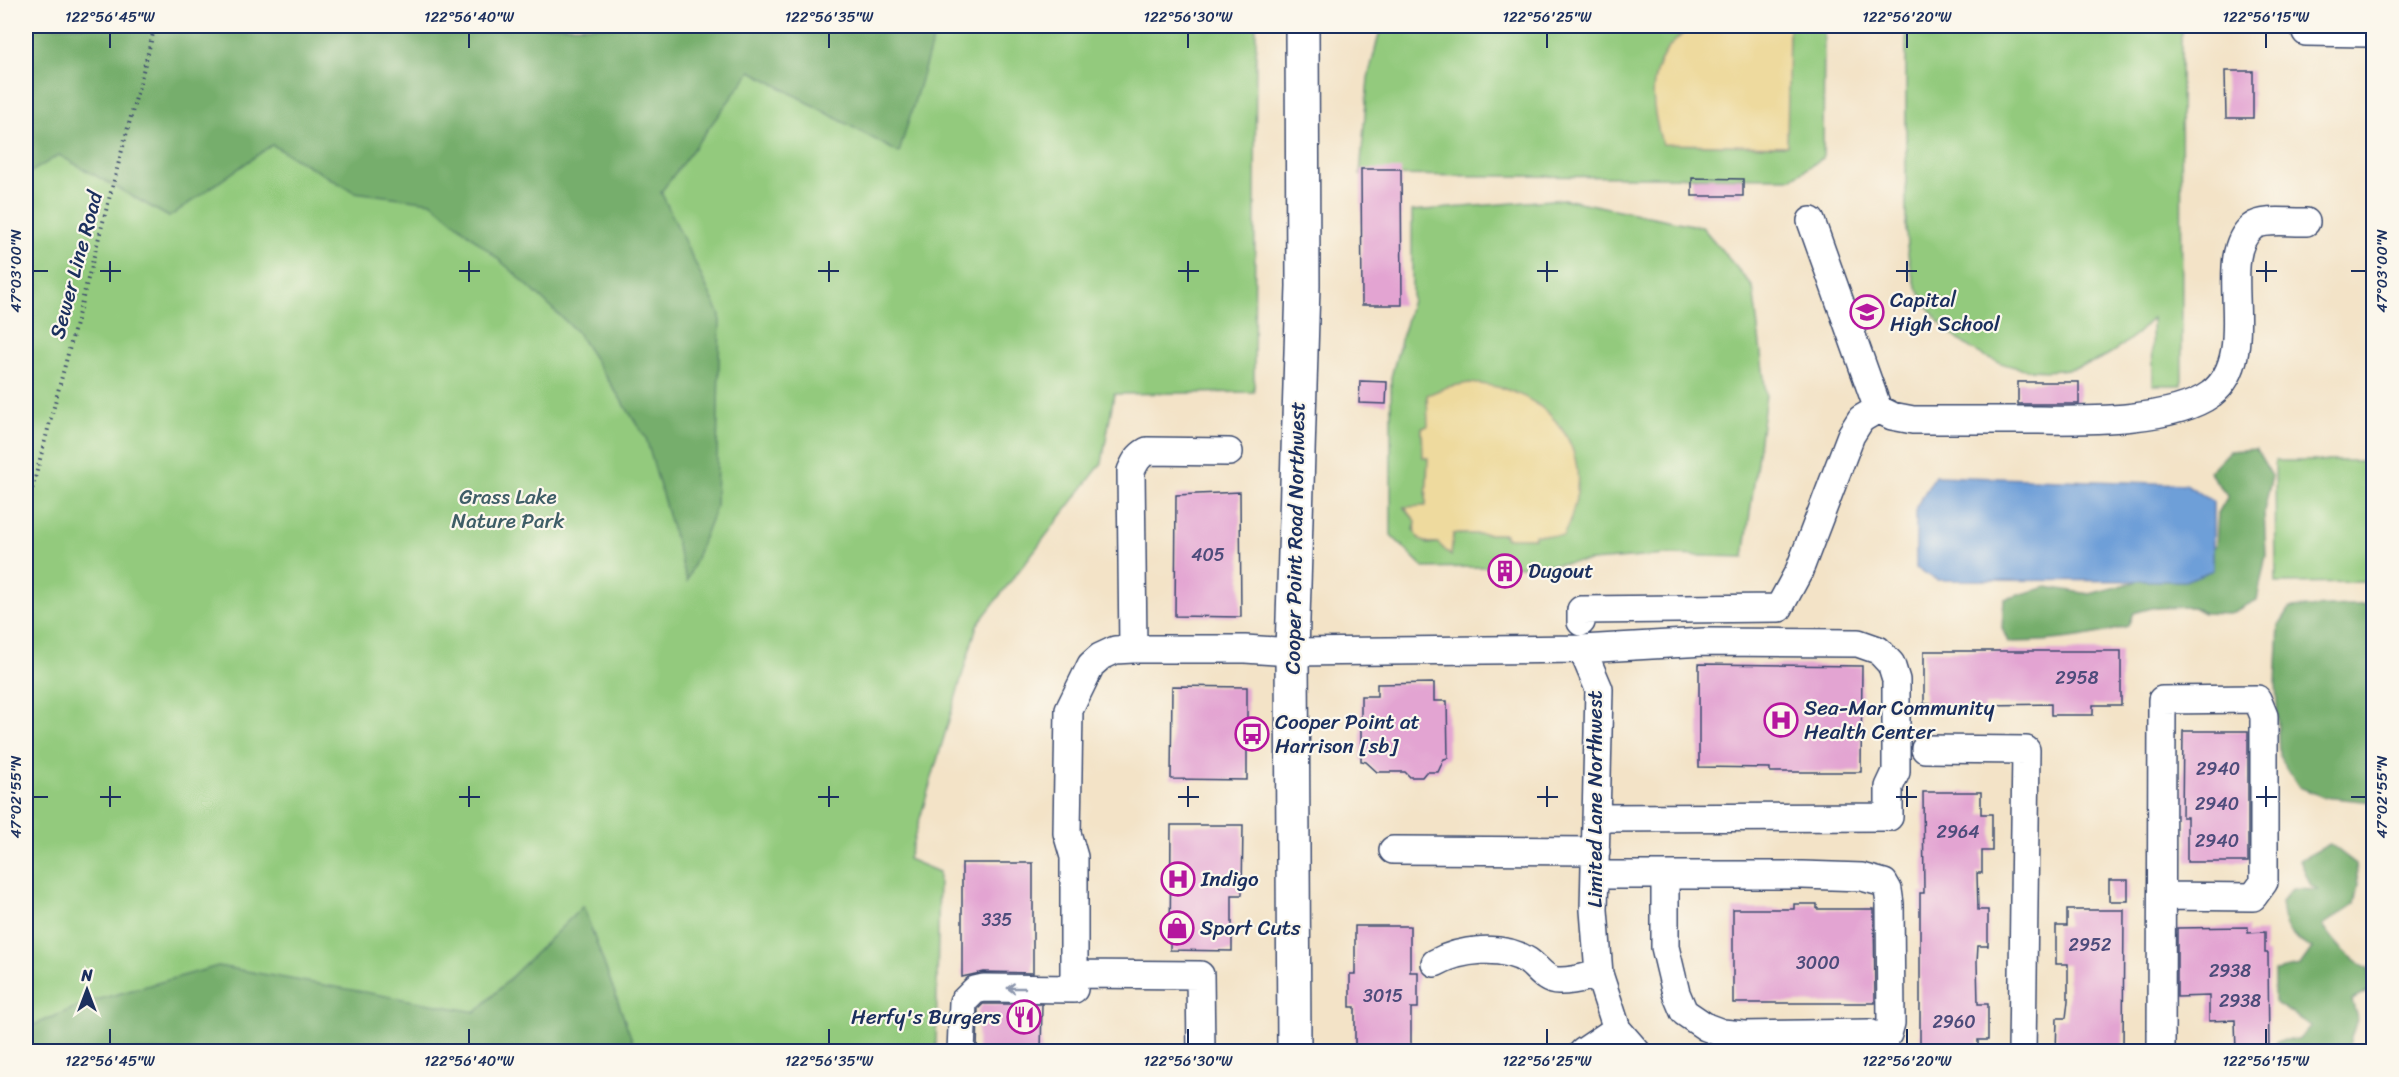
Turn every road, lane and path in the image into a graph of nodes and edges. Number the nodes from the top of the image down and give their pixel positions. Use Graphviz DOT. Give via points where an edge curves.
graph roads {
  1 [pos="155,26"];
  2 [pos="1302,26"];
  3 [pos="2306,32"];
  4 [pos="2368,33"];
  5 [pos="1811,221"];
  6 [pos="2306,222"];
  7 [pos="1878,409"];
  8 [pos="1229,452"];
  9 [pos="26,512"];
  10 [pos="1581,622"];
  11 [pos="1133,649"];
  12 [pos="1582,649"];
  13 [pos="1292,652"];
  14 [pos="1925,749"];
  15 [pos="1596,818"];
  16 [pos="1393,850"];
  17 [pos="1595,863"];
  18 [pos="1665,875"];
  19 [pos="2162,896"];
  20 [pos="1435,963"];
  21 [pos="1599,974"];
  22 [pos="1074,989"];
  23 [pos="1617,1029"];
  24 [pos="1884,1045"];
  25 [pos="961,1052"];
  26 [pos="1200,1052"];
  27 [pos="1294,1052"];
  28 [pos="1582,1052"];
  29 [pos="1636,1052"];
  30 [pos="2022,1052"];
  31 [pos="2161,1052"];
  1 -- 9 [label="path, Sewer Line Road"];
  2 -- 13 [label="main road, Cooper Point Road Northwest" via="1303,286"];
  3 -- 4 [label="street"];
  5 -- 7 [label="street"];
  6 -- 7 [label="street" via="2262,223 2245,236 2238,252 2234,361 2224,380 2190,405 2106,420 1913,420"];
  7 -- 10 [label="street" via="1861,419 1851,435 1799,571 1779,608 1581,610"];
  8 -- 11 [label="street" via="1147,451 1135,462 1131,471"];
  11 -- 13 [label="street"];
  11 -- 26 [label="street" via="1114,650 1091,665 1069,710 1067,833 1074,857 1074,974 1200,975"];
  12 -- 13 [label="street"];
  12 -- 15 [label="street, Limited Lane Northwest" via="1599,689"];
  12 -- 15 [label="street" via="1704,642 1858,642 1878,650 1891,664 1896,680 1896,772 1889,787 1889,817"];
  13 -- 27 [label="main road, Cooper Point Road Northwest"];
  14 -- 30 [label="street" via="2026,750"];
  15 -- 17 [label="street, Limited Lane Northwest"];
  16 -- 17 [label="street"];
  17 -- 18 [label="street"];
  17 -- 21 [label="street, Limited Lane Northwest"];
  18 -- 24 [label="street" via="1665,947 1684,1012 1722,1033 1869,1033"];
  18 -- 24 [label="street" via="1862,877 1884,883 1890,904 1891,1023"];
  19 -- 19 [label="street" via="2253,897 2264,882 2264,716 2257,699 2162,700"];
  19 -- 31 [label="street"];
  20 -- 21 [label="street" via="1463,952 1492,951 1526,960 1545,977 1557,981"];
  21 -- 23 [label="street, Limited Lane Northwest"];
  22 -- 25 [label="street, one-way" via="975,990 963,1002"];
  23 -- 28 [label="street"];
  23 -- 29 [label="street, Limited Lane Northwest"];
}
